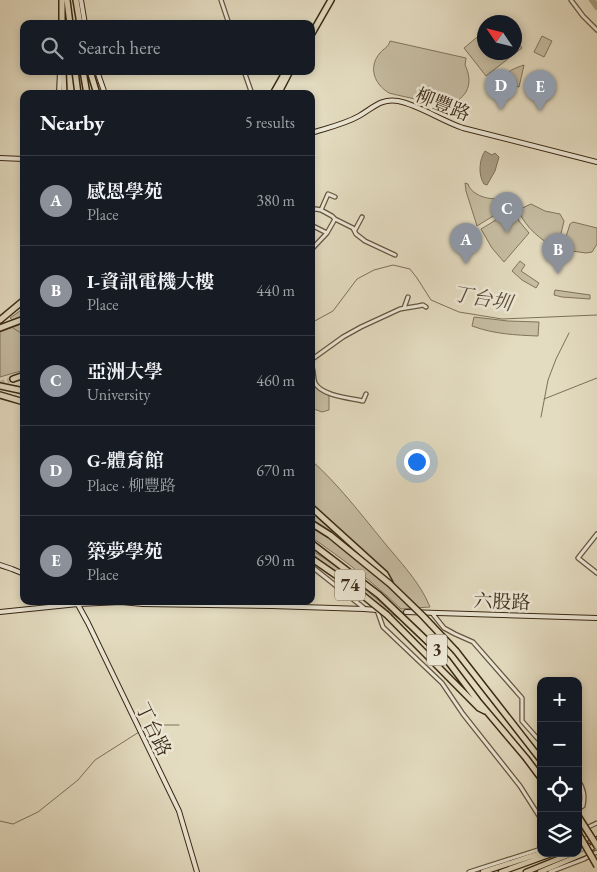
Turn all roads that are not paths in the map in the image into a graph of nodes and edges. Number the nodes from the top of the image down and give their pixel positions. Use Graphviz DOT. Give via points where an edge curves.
graph roads {
  1 [pos="60,0"];
  2 [pos="67,0"];
  3 [pos="75,0"];
  4 [pos="81,0"];
  5 [pos="221,0"];
  6 [pos="329,0"];
  7 [pos="571,0"];
  8 [pos="61,20"];
  9 [pos="70,20"];
  10 [pos="78,20"];
  11 [pos="84,20"];
  12 [pos="227,20"];
  13 [pos="315,22"];
  14 [pos="315,27"];
  15 [pos="597,30"];
  16 [pos="61,75"];
  17 [pos="76,75"];
  18 [pos="84,75"];
  19 [pos="91,75"];
  20 [pos="98,75"];
  21 [pos="245,75"];
  22 [pos="284,75"];
  23 [pos="288,75"];
  24 [pos="63,90"];
  25 [pos="77,90"];
  26 [pos="85,90"];
  27 [pos="96,90"];
  28 [pos="104,90"];
  29 [pos="251,90"];
  30 [pos="275,90"];
  31 [pos="280,90"];
  32 [pos="315,132"];
  33 [pos="0,158"];
  34 [pos="20,159"];
  35 [pos="597,162"];
  36 [pos="335,197"];
  37 [pos="315,209"];
  38 [pos="322,210"];
  39 [pos="362,217"];
  40 [pos="335,219"];
  41 [pos="315,227"];
  42 [pos="355,231"];
  43 [pos="327,232"];
  44 [pos="315,246"];
  45 [pos="395,255"];
  46 [pos="408,298"];
  47 [pos="20,303"];
  48 [pos="426,307"];
  49 [pos="404,308"];
  50 [pos="0,320"];
  51 [pos="20,320"];
  52 [pos="0,328"];
  53 [pos="315,357"];
  54 [pos="20,376"];
  55 [pos="13,379"];
  56 [pos="315,381"];
  57 [pos="0,386"];
  58 [pos="20,390"];
  59 [pos="366,394"];
  60 [pos="0,395"];
  61 [pos="20,401"];
  62 [pos="315,511"];
  63 [pos="315,526"];
  64 [pos="597,534"];
  65 [pos="315,546"];
  66 [pos="315,561"];
  67 [pos="0,565"];
  68 [pos="315,569"];
  69 [pos="20,572"];
  70 [pos="597,573"];
  71 [pos="390,584"];
  72 [pos="55,605"];
  73 [pos="79,605"];
  74 [pos="208,605"];
  75 [pos="364,609"];
  76 [pos="377,610"];
  77 [pos="0,612"];
  78 [pos="406,612"];
  79 [pos="432,613"];
  80 [pos="597,618"];
  81 [pos="491,716"];
  82 [pos="537,738"];
  83 [pos="537,755"];
  84 [pos="537,773"];
  85 [pos="582,786"];
  86 [pos="582,807"];
  87 [pos="537,813"];
  88 [pos="582,822"];
  89 [pos="597,823"];
  90 [pos="597,828"];
  91 [pos="582,830"];
  92 [pos="597,833"];
  93 [pos="582,835"];
  94 [pos="582,839"];
  95 [pos="582,840"];
  96 [pos="597,844"];
  97 [pos="537,850"];
  98 [pos="582,850"];
  99 [pos="597,852"];
  100 [pos="537,854"];
  101 [pos="543,857"];
  102 [pos="563,857"];
  103 [pos="597,866"];
  104 [pos="197,872"];
  105 [pos="469,872"];
  106 [pos="483,872"];
  107 [pos="501,872"];
  108 [pos="526,872"];
  109 [pos="540,872"];
  110 [pos="550,872"];
  1 -- 8 [label="highway"];
  2 -- 9 [label="highway"];
  3 -- 10 [label="highway"];
  4 -- 11 [label="street"];
  5 -- 12 [label="street"];
  6 -- 13 [label="highway"];
  6 -- 14 [label="highway"];
  7 -- 15 [label="street"];
  16 -- 24 [label="highway"];
  17 -- 25 [label="highway"];
  18 -- 26 [label="highway"];
  19 -- 27 [label="highway"];
  20 -- 28 [label="street"];
  21 -- 29 [label="street"];
  22 -- 30 [label="highway"];
  23 -- 31 [label="highway"];
  32 -- 35 [label="street, 柳豐路" via="359,116 390,100 414,106 460,127"];
  33 -- 34 [label="street"];
  36 -- 38 [label="street" via="328,194"];
  37 -- 38 [label="street"];
  38 -- 40 [label="street"];
  39 -- 42 [label="street"];
  40 -- 42 [label="street"];
  40 -- 43 [label="street"];
  41 -- 43 [label="street"];
  42 -- 45 [label="street" via="365,241"];
  43 -- 44 [label="street"];
  46 -- 49 [label="street"];
  47 -- 50 [label="highway"];
  48 -- 49 [label="street" via="423,304"];
  49 -- 53 [label="street" via="343,337"];
  51 -- 52 [label="highway"];
  54 -- 55 [label="highway"];
  56 -- 59 [label="street" via="319,388 333,395 362,401"];
  57 -- 58 [label="highway"];
  60 -- 61 [label="highway"];
  62 -- 71 [label="highway" via="385,574"];
  63 -- 71 [label="highway, 3, bridge"];
  64 -- 70 [label="street" via="578,558"];
  65 -- 81 [label="highway, 3" via="409,622 447,660"];
  66 -- 81 [label="highway, 74, bridge" via="387,615 479,708"];
  67 -- 69 [label="street"];
  68 -- 75 [label="street"];
  71 -- 83 [label="highway, 3, bridge" via="456,650"];
  72 -- 77 [label="street"];
  73 -- 104 [label="street, 丁台路" via="179,811"];
  74 -- 75 [label="street"];
  75 -- 76 [label="street"];
  76 -- 87 [label="street" via="383,627 442,683"];
  78 -- 79 [label="street, 六股路"];
  79 -- 80 [label="street, 六股路"];
  79 -- 82 [label="street" via="444,628 473,642 522,698 522,721"];
  81 -- 84 [label="highway, 3"];
  85 -- 86 [label="street" via="585,796"];
  88 -- 96 [label="highway, bridge"];
  89 -- 91 [label="street"];
  90 -- 93 [label="main road"];
  92 -- 95 [label="main road, bridge"];
  94 -- 103 [label="highway, bridge"];
  96 -- 98 [label="main road, bridge"];
  96 -- 109 [label="main road" via="585,854"];
  97 -- 105 [label="street"];
  99 -- 110 [label="street"];
  100 -- 106 [label="main road"];
  101 -- 107 [label="main road"];
  102 -- 108 [label="main road"];
}
